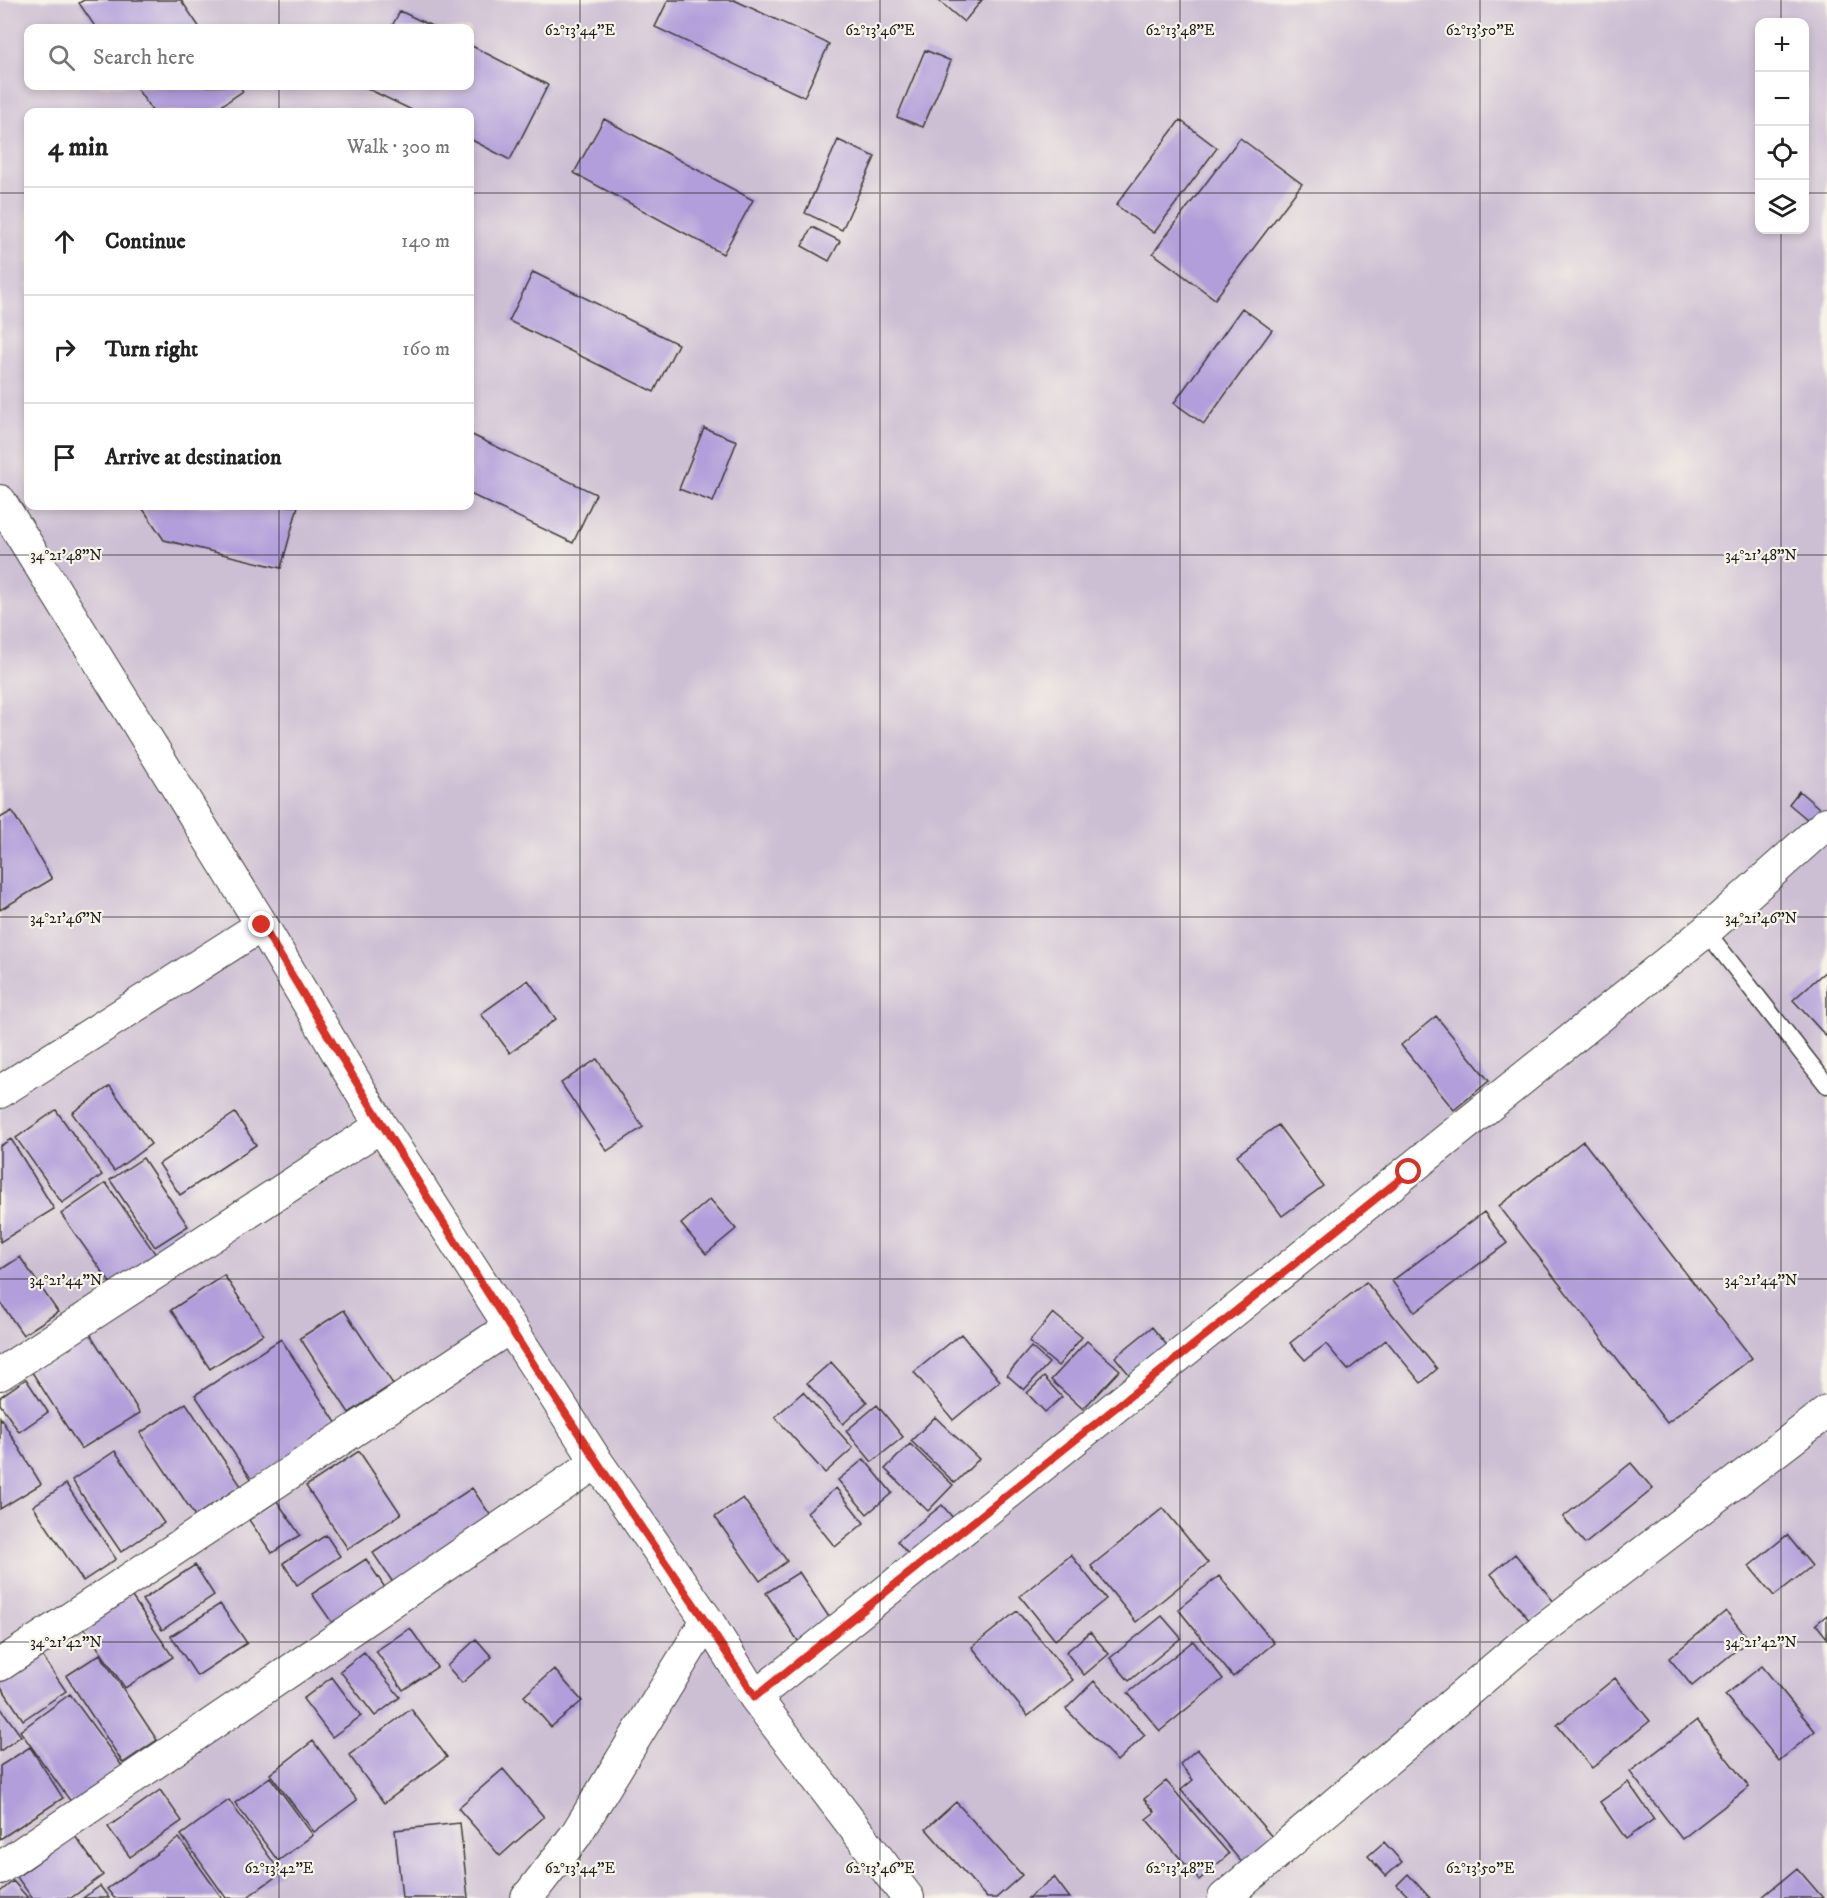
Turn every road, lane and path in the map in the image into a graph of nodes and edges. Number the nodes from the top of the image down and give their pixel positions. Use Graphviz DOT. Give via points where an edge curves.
graph roads {
  1 [pos="0,501"];
  2 [pos="1827,823"];
  3 [pos="262,925"];
  4 [pos="1706,931"];
  5 [pos="1827,1085"];
  6 [pos="0,1092"];
  7 [pos="381,1126"];
  8 [pos="510,1327"];
  9 [pos="0,1374"];
  10 [pos="1827,1412"];
  11 [pos="597,1462"];
  12 [pos="707,1620"];
  13 [pos="0,1665"];
  14 [pos="755,1697"];
  15 [pos="0,1868"];
  16 [pos="526,1898"];
  17 [pos="908,1898"];
  18 [pos="1224,1898"];
  1 -- 3 [label="street"];
  2 -- 4 [label="street"];
  3 -- 6 [label="street"];
  3 -- 7 [label="street"];
  4 -- 5 [label="lane"];
  4 -- 14 [label="street"];
  7 -- 8 [label="street"];
  7 -- 9 [label="street"];
  8 -- 11 [label="street"];
  8 -- 13 [label="street"];
  10 -- 18 [label="street" via="1522,1645"];
  11 -- 12 [label="street"];
  11 -- 15 [label="street"];
  12 -- 14 [label="street"];
  12 -- 16 [label="street" via="575,1836"];
  14 -- 17 [label="street"];
}
